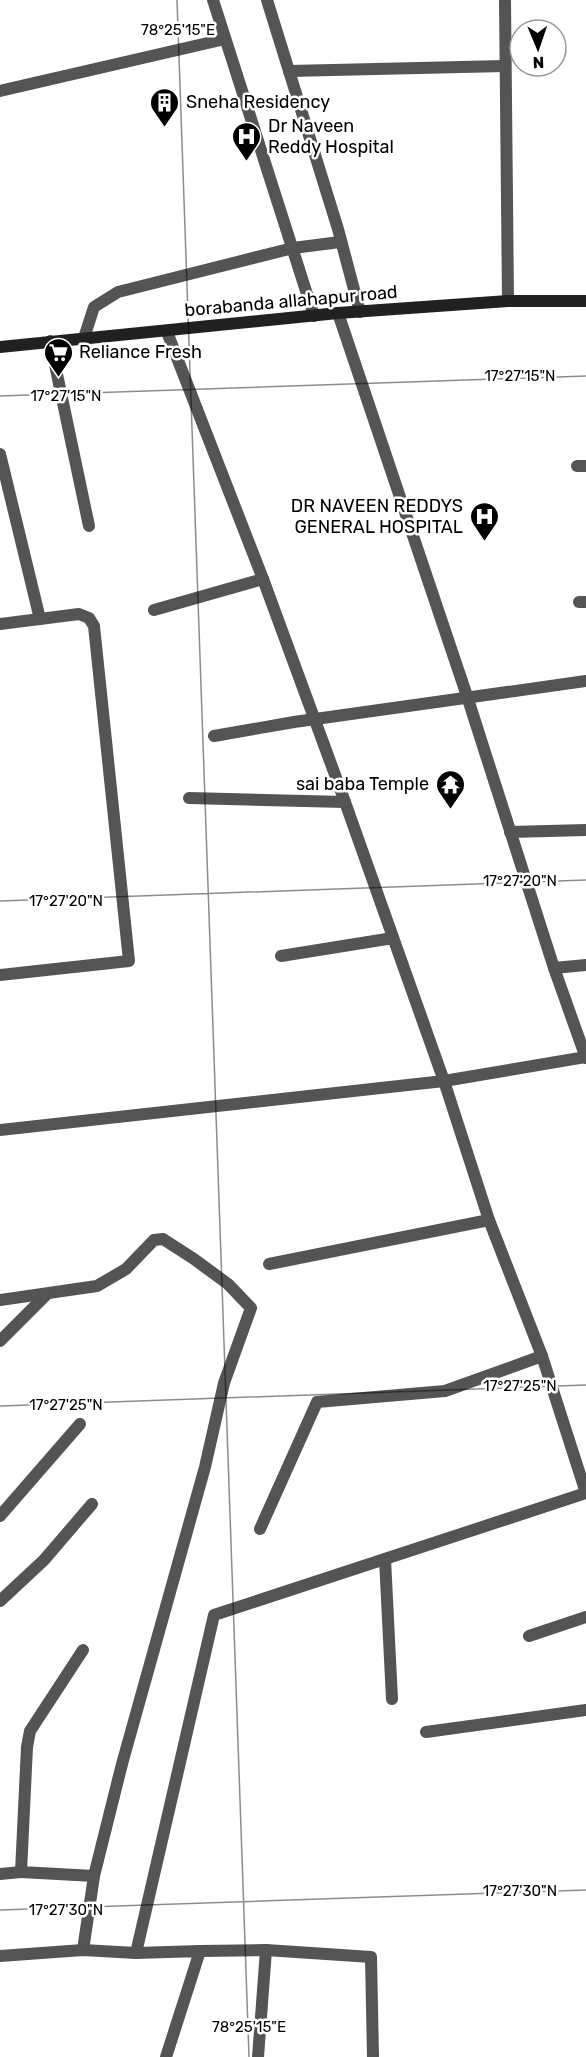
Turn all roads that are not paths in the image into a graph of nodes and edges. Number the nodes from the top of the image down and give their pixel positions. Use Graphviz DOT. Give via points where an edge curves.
graph roads {
  1 [pos="213,0"];
  2 [pos="267,0"];
  3 [pos="505,0"];
  4 [pos="225,39"];
  5 [pos="505,66"];
  6 [pos="289,71"];
  7 [pos="0,91"];
  8 [pos="340,242"];
  9 [pos="293,248"];
  10 [pos="508,301"];
  11 [pos="586,301"];
  12 [pos="360,312"];
  13 [pos="338,313"];
  14 [pos="315,316"];
  15 [pos="167,332"];
  16 [pos="84,338"];
  17 [pos="50,341"];
  18 [pos="0,347"];
  19 [pos="0,454"];
  20 [pos="88,526"];
  21 [pos="263,579"];
  22 [pos="154,610"];
  23 [pos="40,619"];
  24 [pos="0,624"];
  25 [pos="586,681"];
  26 [pos="467,696"];
  27 [pos="315,719"];
  28 [pos="214,736"];
  29 [pos="189,798"];
  30 [pos="345,802"];
  31 [pos="586,830"];
  32 [pos="510,832"];
  33 [pos="393,938"];
  34 [pos="281,956"];
  35 [pos="586,965"];
  36 [pos="554,968"];
  37 [pos="0,975"];
  38 [pos="586,1057"];
  39 [pos="444,1081"];
  40 [pos="0,1130"];
  41 [pos="489,1220"];
  42 [pos="269,1264"];
  43 [pos="47,1294"];
  44 [pos="0,1300"];
  45 [pos="0,1341"];
  46 [pos="542,1356"];
  47 [pos="80,1424"];
  48 [pos="586,1493"];
  49 [pos="92,1504"];
  50 [pos="0,1515"];
  51 [pos="260,1529"];
  52 [pos="386,1559"];
  53 [pos="0,1601"];
  54 [pos="586,1617"];
  55 [pos="529,1636"];
  56 [pos="83,1650"];
  57 [pos="392,1699"];
  58 [pos="586,1710"];
  59 [pos="426,1732"];
  60 [pos="21,1872"];
  61 [pos="0,1874"];
  62 [pos="94,1876"];
  63 [pos="83,1950"];
  64 [pos="266,1950"];
  65 [pos="200,1951"];
  66 [pos="136,1953"];
  67 [pos="0,1956"];
  68 [pos="166,2057"];
  69 [pos="258,2057"];
  70 [pos="373,2057"];
  1 -- 4 [label="street"];
  2 -- 6 [label="street"];
  3 -- 5 [label="street"];
  4 -- 7 [label="street"];
  4 -- 9 [label="street"];
  5 -- 6 [label="street"];
  5 -- 10 [label="street"];
  6 -- 8 [label="street"];
  8 -- 9 [label="street"];
  8 -- 12 [label="street"];
  9 -- 14 [label="street"];
  9 -- 16 [label="street" via="118,292 94,307"];
  10 -- 11 [label="main road, borabanda allahapur road"];
  10 -- 12 [label="main road, borabanda allahapur road"];
  12 -- 13 [label="main road, borabanda allahapur road"];
  13 -- 14 [label="main road, borabanda allahapur road"];
  13 -- 26 [label="street"];
  14 -- 15 [label="main road, borabanda allahapur road"];
  15 -- 16 [label="main road, borabanda allahapur road"];
  15 -- 21 [label="street"];
  16 -- 17 [label="main road, borabanda allahapur road"];
  17 -- 18 [label="main road, borabanda allahapur road"];
  17 -- 20 [label="street"];
  19 -- 23 [label="street"];
  21 -- 22 [label="street"];
  21 -- 27 [label="street"];
  23 -- 24 [label="street"];
  23 -- 37 [label="street" via="79,614 94,626 129,961"];
  25 -- 26 [label="street"];
  26 -- 27 [label="street"];
  26 -- 32 [label="street"];
  27 -- 28 [label="street"];
  27 -- 30 [label="street"];
  29 -- 30 [label="street"];
  30 -- 33 [label="street"];
  31 -- 32 [label="street"];
  32 -- 36 [label="street"];
  33 -- 34 [label="street"];
  33 -- 39 [label="street"];
  35 -- 36 [label="street"];
  36 -- 38 [label="street"];
  38 -- 39 [label="street"];
  39 -- 40 [label="street"];
  39 -- 41 [label="street"];
  41 -- 42 [label="street"];
  41 -- 46 [label="street"];
  43 -- 44 [label="street"];
  43 -- 45 [label="street"];
  43 -- 62 [label="street" via="97,1286 126,1269 154,1240 163,1239 228,1284 251,1308 224,1383 205,1467"];
  46 -- 48 [label="street"];
  46 -- 51 [label="street" via="445,1391 317,1402"];
  47 -- 50 [label="street"];
  48 -- 52 [label="street"];
  49 -- 53 [label="street" via="44,1560"];
  52 -- 57 [label="street"];
  52 -- 66 [label="street" via="214,1615"];
  54 -- 55 [label="street"];
  56 -- 60 [label="street" via="30,1731"];
  58 -- 59 [label="street"];
  60 -- 61 [label="street"];
  60 -- 62 [label="street"];
  62 -- 63 [label="street"];
  63 -- 66 [label="street"];
  63 -- 67 [label="street"];
  64 -- 65 [label="street"];
  64 -- 69 [label="street"];
  64 -- 70 [label="street" via="371,1958"];
  65 -- 66 [label="street"];
  65 -- 68 [label="street"];
}
